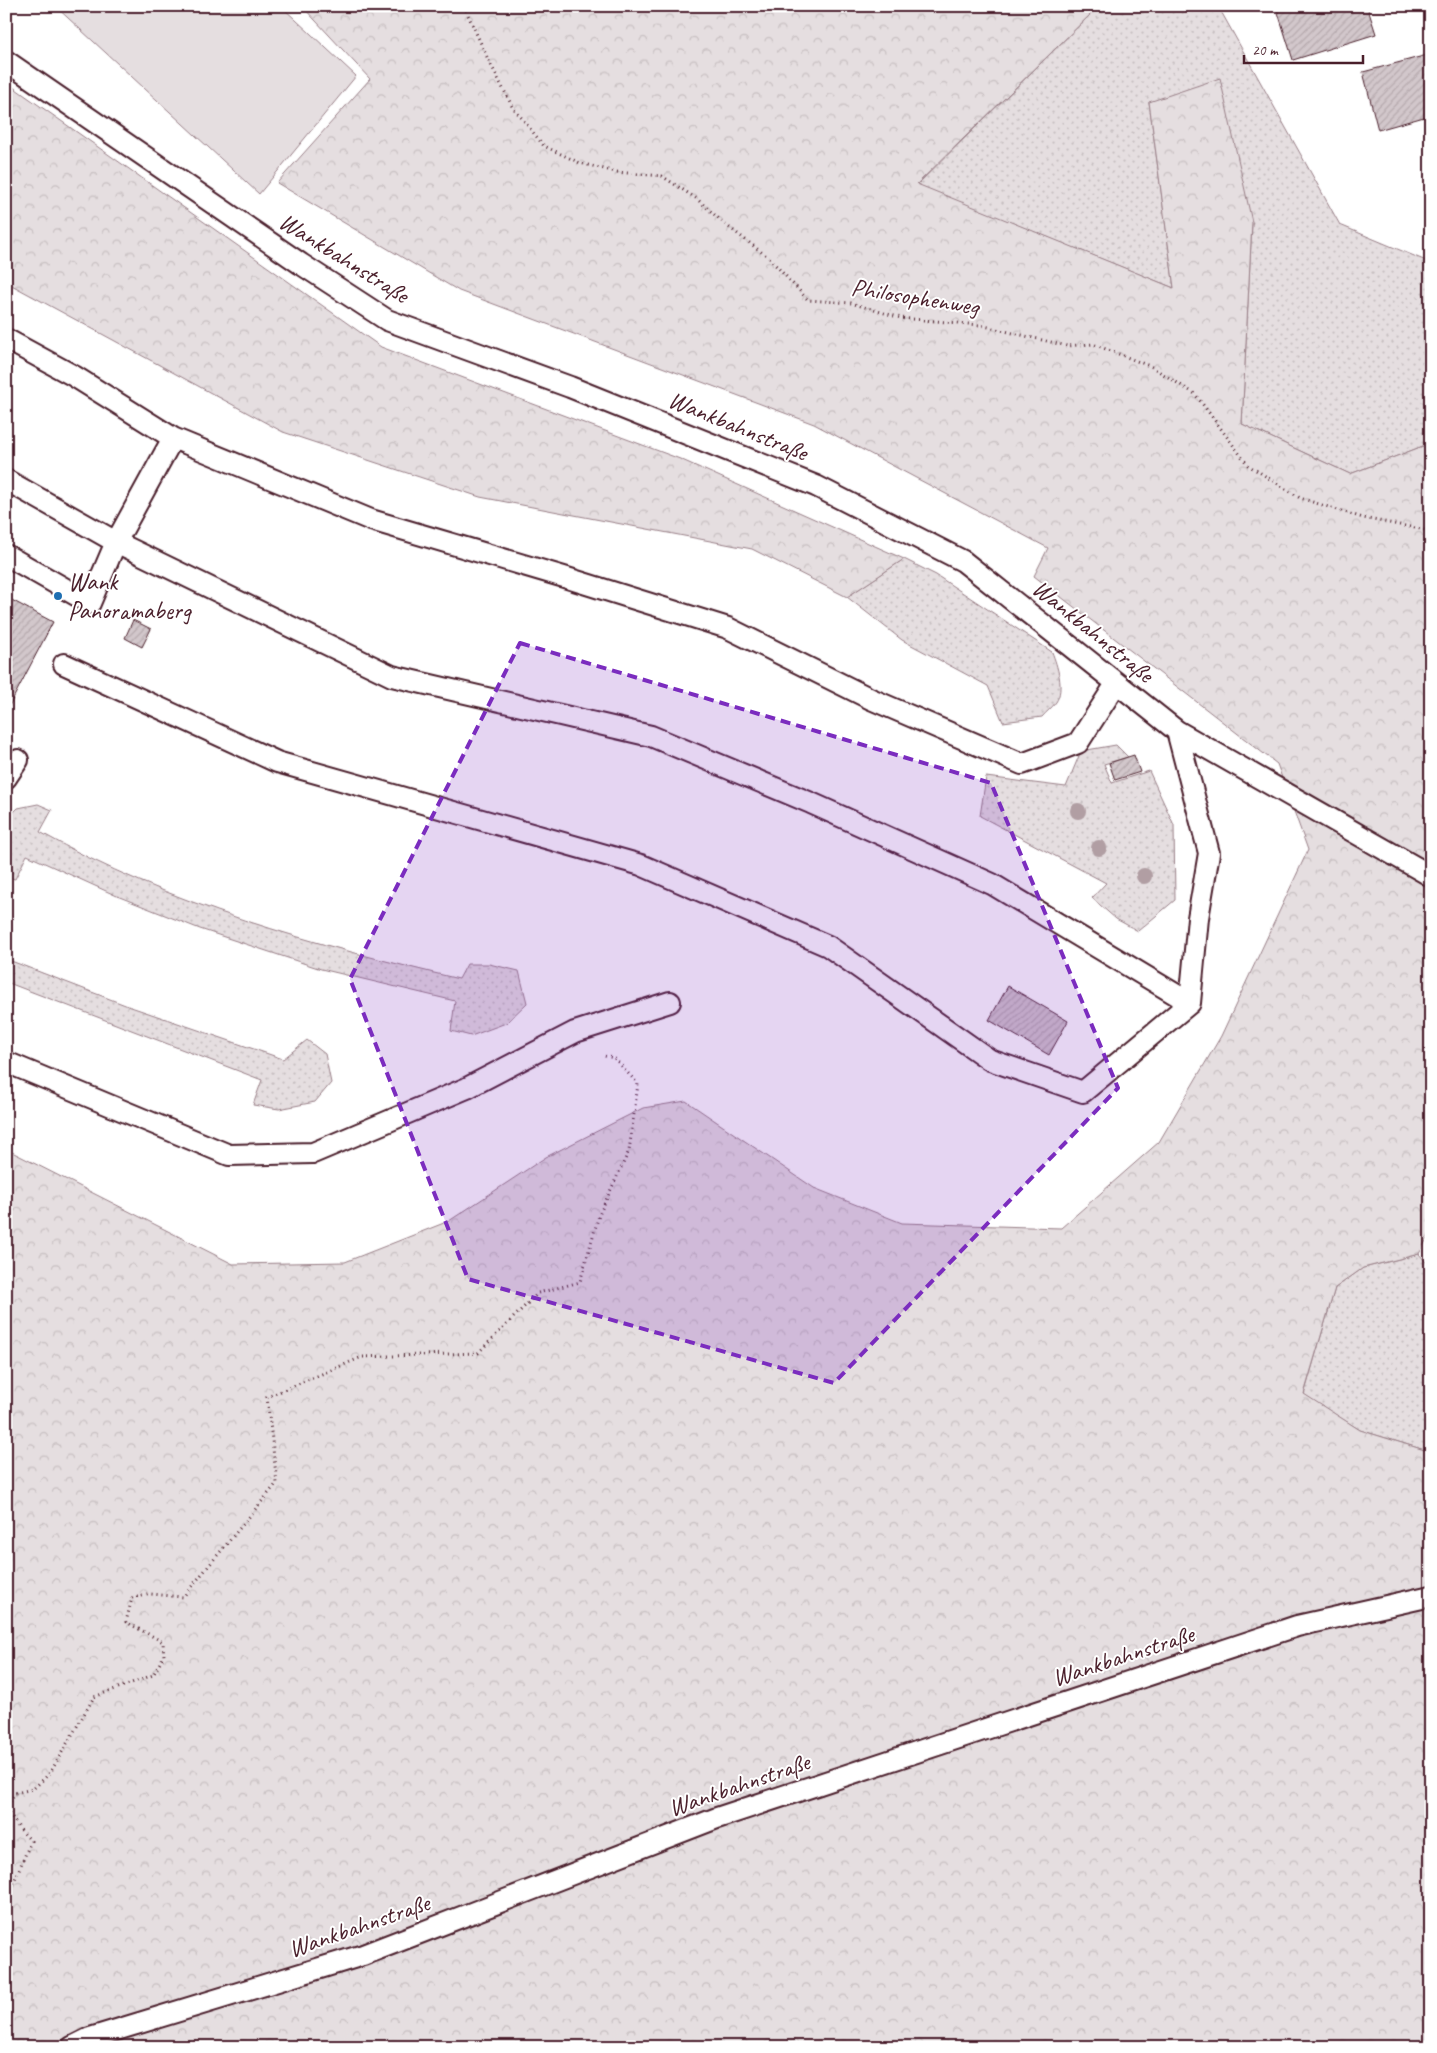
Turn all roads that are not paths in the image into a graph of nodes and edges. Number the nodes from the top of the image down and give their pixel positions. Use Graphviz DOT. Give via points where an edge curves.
graph roads {
  1 [pos="6,61"];
  2 [pos="6,339"];
  3 [pos="173,438"];
  4 [pos="6,480"];
  5 [pos="116,542"];
  6 [pos="6,555"];
  7 [pos="64,664"];
  8 [pos="1116,684"];
  9 [pos="1177,731"];
  10 [pos="18,760"];
  11 [pos="6,778"];
  12 [pos="1431,876"];
  13 [pos="670,1002"];
  14 [pos="1190,1004"];
  15 [pos="6,1062"];
  16 [pos="1431,1596"];
  17 [pos="72,2047"];
  1 -- 8 [label="lane, Wankbahnstraße" via="300,264 387,320 570,387 816,486 963,561"];
  2 -- 3 [label="lane" via="74,376"];
  3 -- 5 [label="lane"];
  3 -- 8 [label="lane" via="371,520 728,628 871,699 1022,764 1078,743"];
  4 -- 5 [label="lane"];
  5 -- 6 [label="lane" via="90,603"];
  5 -- 14 [label="lane" via="392,676 651,736 811,803 992,884"];
  7 -- 14 [label="lane" via="277,762 641,865 828,946 990,1060 1084,1092"];
  8 -- 9 [label="lane, Wankbahnstraße"];
  9 -- 12 [label="lane, Wankbahnstraße"];
  9 -- 14 [label="lane" via="1209,853 1198,918"];
  10 -- 11 [label="lane"];
  13 -- 15 [label="lane" via="576,1032 467,1088 314,1153 229,1155"];
  16 -- 17 [label="lane, Wankbahnstraße" via="1297,1626 726,1815 363,1956 90,2038"];
}
